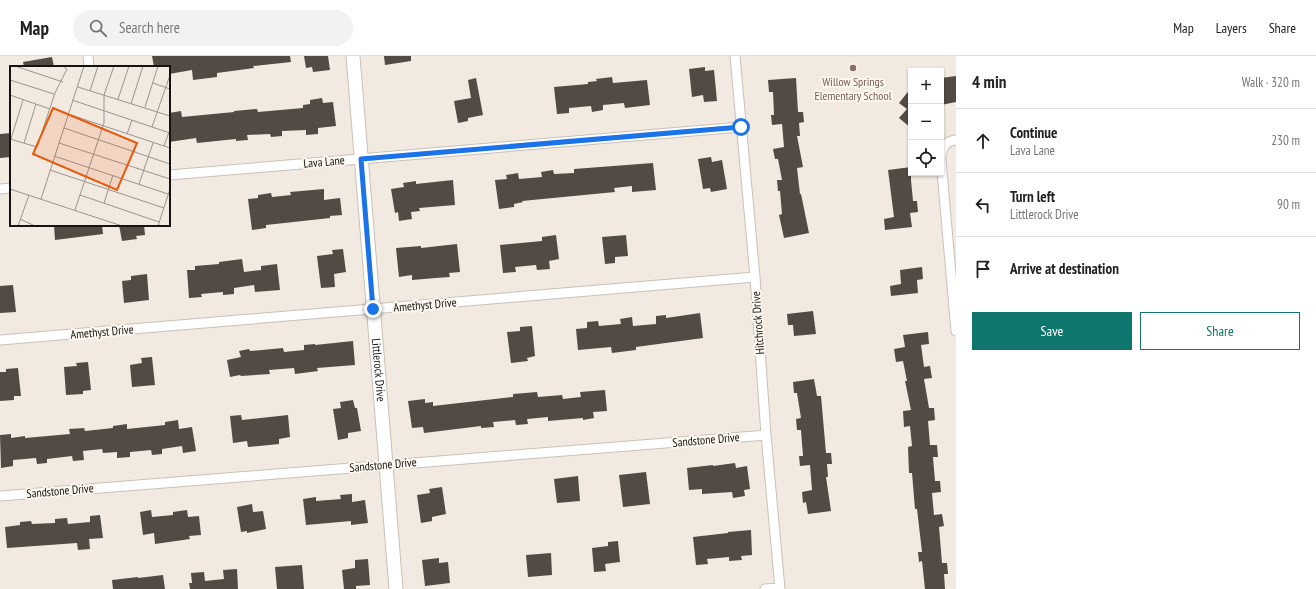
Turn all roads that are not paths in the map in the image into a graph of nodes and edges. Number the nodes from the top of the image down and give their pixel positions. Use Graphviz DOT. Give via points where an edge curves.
graph roads {
  1 [pos="88,56"];
  2 [pos="353,56"];
  3 [pos="735,56"];
  4 [pos="89,66"];
  5 [pos="741,127"];
  6 [pos="956,140"];
  7 [pos="944,146"];
  8 [pos="361,159"];
  9 [pos="170,175"];
  10 [pos="942,176"];
  11 [pos="10,188"];
  12 [pos="0,189"];
  13 [pos="755,277"];
  14 [pos="373,309"];
  15 [pos="956,330"];
  16 [pos="0,340"];
  17 [pos="766,435"];
  18 [pos="387,465"];
  19 [pos="0,496"];
  20 [pos="780,588"];
  21 [pos="396,589"];
  22 [pos="765,589"];
  1 -- 4 [label="street"];
  2 -- 8 [label="street, Littlerock Drive"];
  3 -- 5 [label="street, Hitchrock Drive"];
  5 -- 8 [label="street, Lava Lane"];
  5 -- 13 [label="street, Hitchrock Drive"];
  6 -- 7 [label="street" via="950,140"];
  8 -- 9 [label="street, Lava Lane"];
  8 -- 14 [label="street, Littlerock Drive"];
  10 -- 15 [label="street"];
  11 -- 12 [label="street"];
  13 -- 14 [label="street, Amethyst Drive"];
  13 -- 17 [label="street, Hitchrock Drive"];
  14 -- 16 [label="street, Amethyst Drive"];
  14 -- 18 [label="street, Littlerock Drive"];
  17 -- 18 [label="street, Sandstone Drive"];
  17 -- 20 [label="street, Hitchrock Drive"];
  18 -- 19 [label="street, Sandstone Drive"];
  18 -- 21 [label="street, Littlerock Drive"];
  20 -- 22 [label="street"];
}
